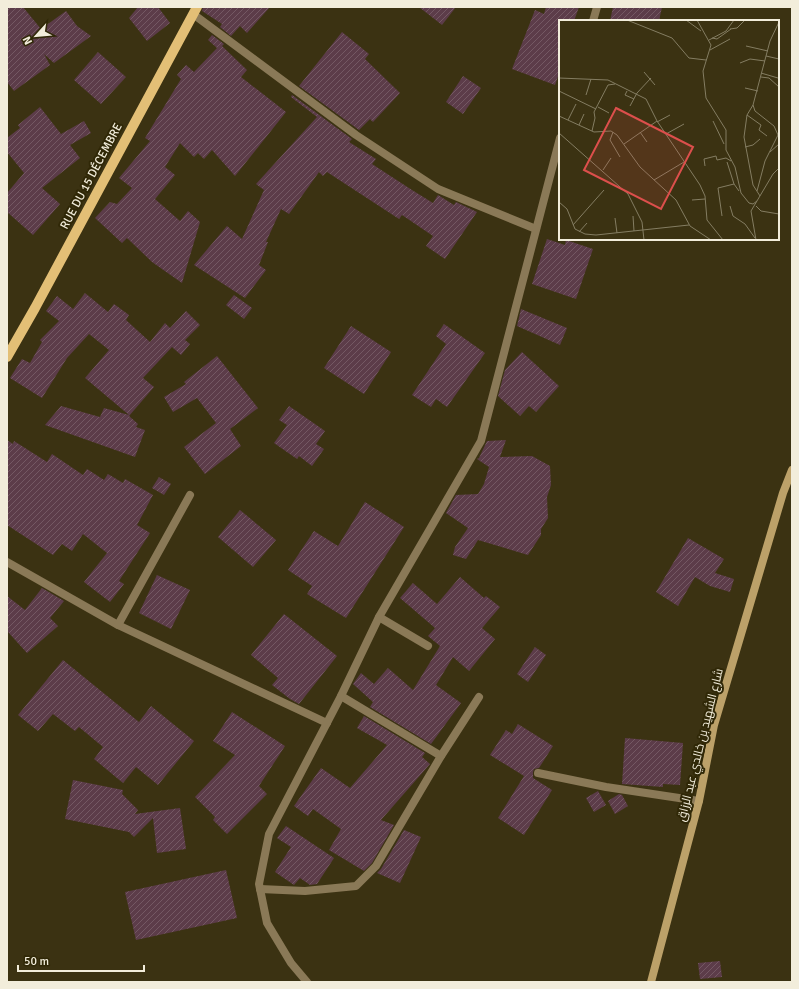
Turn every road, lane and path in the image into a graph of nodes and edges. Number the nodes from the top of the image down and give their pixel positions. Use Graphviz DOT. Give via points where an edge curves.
graph roads {
  1 [pos="597,7"];
  2 [pos="195,11"];
  3 [pos="593,20"];
  4 [pos="559,142"];
  5 [pos="536,228"];
  6 [pos="10,346"];
  7 [pos="7,357"];
  8 [pos="792,470"];
  9 [pos="190,495"];
  10 [pos="7,562"];
  11 [pos="379,617"];
  12 [pos="118,624"];
  13 [pos="428,646"];
  14 [pos="341,696"];
  15 [pos="479,697"];
  16 [pos="327,723"];
  17 [pos="441,756"];
  18 [pos="538,773"];
  19 [pos="698,801"];
  20 [pos="260,889"];
  21 [pos="308,982"];
  22 [pos="651,982"];
  1 -- 3 [label="street"];
  2 -- 5 [label="street" via="356,135 438,189"];
  2 -- 6 [label="main road, RUE DU 15 DÉCEMBRE" via="39,301"];
  4 -- 5 [label="street"];
  5 -- 11 [label="street" via="481,441"];
  6 -- 7 [label="main road, RUE DU 15 DÉCEMBRE"];
  8 -- 19 [label="main road, شارع الشهيد بن خالدي عبد الرزاق" via="714,725"];
  9 -- 12 [label="street"];
  10 -- 12 [label="street"];
  11 -- 13 [label="street"];
  11 -- 14 [label="street"];
  12 -- 16 [label="street"];
  14 -- 16 [label="street"];
  14 -- 17 [label="street"];
  15 -- 17 [label="street"];
  16 -- 20 [label="street" via="269,834"];
  17 -- 20 [label="street" via="376,866 356,886 305,891"];
  18 -- 19 [label="street" via="606,787"];
  19 -- 22 [label="main road, شارع الشهيد بن خالدي عبد الرزاق"];
  20 -- 21 [label="street" via="267,923 291,963"];
}
